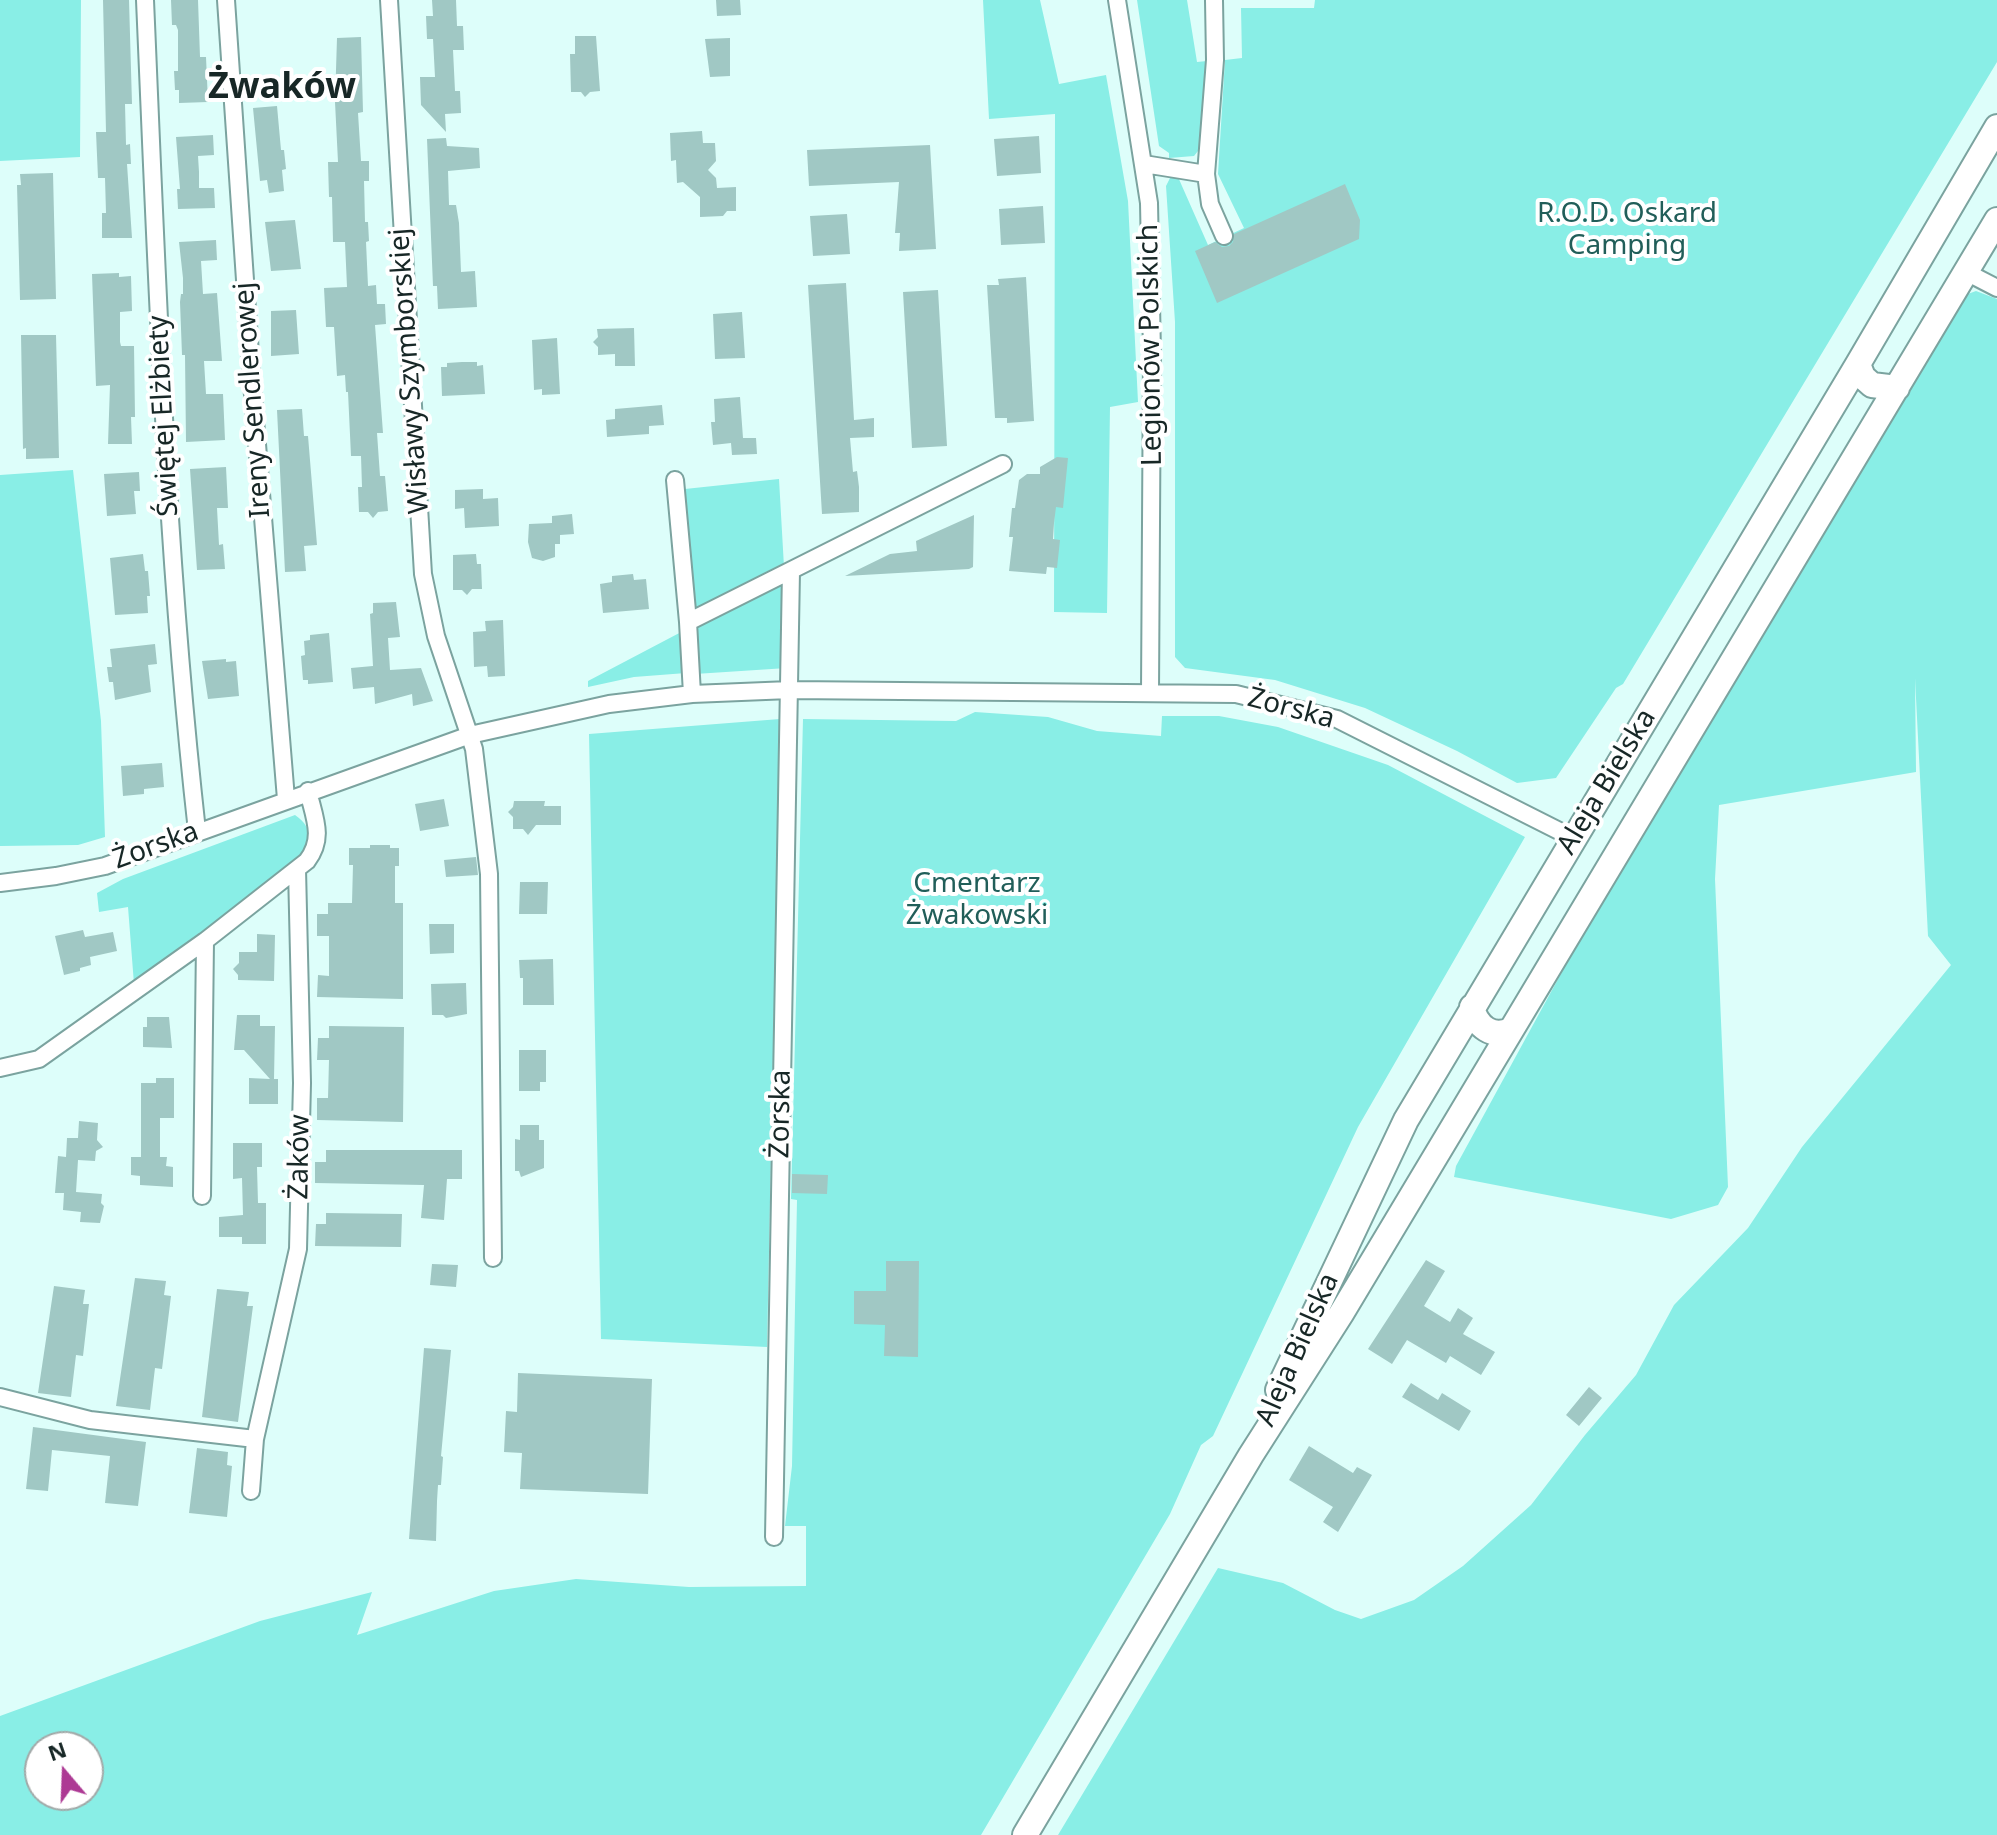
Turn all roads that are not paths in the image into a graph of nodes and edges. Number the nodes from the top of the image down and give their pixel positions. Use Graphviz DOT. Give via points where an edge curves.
graph roads {
  1 [pos="145,0"];
  2 [pos="226,0"];
  3 [pos="389,0"];
  4 [pos="1117,0"];
  5 [pos="1214,0"];
  6 [pos="1997,127"];
  7 [pos="1144,164"];
  8 [pos="1206,174"];
  9 [pos="1997,220"];
  10 [pos="1224,236"];
  11 [pos="1966,272"];
  12 [pos="1997,288"];
  13 [pos="1858,364"];
  14 [pos="1897,388"];
  15 [pos="1003,464"];
  16 [pos="675,480"];
  17 [pos="791,571"];
  18 [pos="688,622"];
  19 [pos="790,690"];
  20 [pos="1150,692"];
  21 [pos="692,694"];
  22 [pos="470,735"];
  23 [pos="308,791"];
  24 [pos="286,799"];
  25 [pos="197,831"];
  26 [pos="1573,838"];
  27 [pos="297,869"];
  28 [pos="0,883"];
  29 [pos="205,941"];
  30 [pos="1472,1007"];
  31 [pos="1512,1029"];
  32 [pos="0,1068"];
  33 [pos="202,1196"];
  34 [pos="493,1258"];
  35 [pos="0,1397"];
  36 [pos="255,1439"];
  37 [pos="1251,1455"];
  38 [pos="251,1491"];
  39 [pos="774,1537"];
  40 [pos="1025,1835"];
  1 -- 25 [label="street, Świętej Elżbiety" via="164,449"];
  2 -- 24 [label="street, Ireny Sendlerowej"];
  3 -- 22 [label="street, Wisławy Szymborskiej" via="423,574 436,636"];
  4 -- 7 [label="street, Legionów Polskich"];
  5 -- 8 [label="street"];
  6 -- 13 [label="street, Aleja Bielska"];
  7 -- 8 [label="street"];
  7 -- 20 [label="street, Legionów Polskich" via="1152,354"];
  8 -- 10 [label="street" via="1210,204"];
  9 -- 11 [label="street, Aleja Bielska"];
  11 -- 12 [label="street"];
  11 -- 14 [label="street, Aleja Bielska"];
  13 -- 14 [label="street" via="1872,385"];
  13 -- 26 [label="street, Aleja Bielska"];
  14 -- 31 [label="street, Aleja Bielska"];
  15 -- 17 [label="street"];
  16 -- 18 [label="street"];
  17 -- 18 [label="street"];
  17 -- 19 [label="street, Żorska"];
  18 -- 21 [label="street"];
  19 -- 20 [label="street, Żorska"];
  19 -- 21 [label="street, Żorska"];
  19 -- 39 [label="street, Żorska"];
  20 -- 26 [label="street, Żorska" via="1236,694 1337,719"];
  21 -- 22 [label="street, Żorska" via="609,704"];
  22 -- 23 [label="street, Żorska"];
  22 -- 34 [label="street" via="489,874"];
  23 -- 24 [label="street, Żorska"];
  23 -- 27 [label="street" via="319,840"];
  24 -- 25 [label="street, Żorska"];
  25 -- 28 [label="street, Żorska" via="105,866"];
  26 -- 30 [label="street, Aleja Bielska"];
  27 -- 29 [label="street"];
  27 -- 36 [label="street, Żaków" via="302,1083 298,1249"];
  29 -- 32 [label="street" via="39,1059"];
  29 -- 33 [label="street"];
  30 -- 31 [label="street" via="1477,1022 1488,1031"];
  30 -- 37 [label="street, Aleja Bielska" via="1406,1120"];
  31 -- 37 [label="street, Aleja Bielska"];
  35 -- 36 [label="street" via="90,1420"];
  36 -- 38 [label="street, Żaków"];
  37 -- 40 [label="street, Aleja Bielska"];
}
